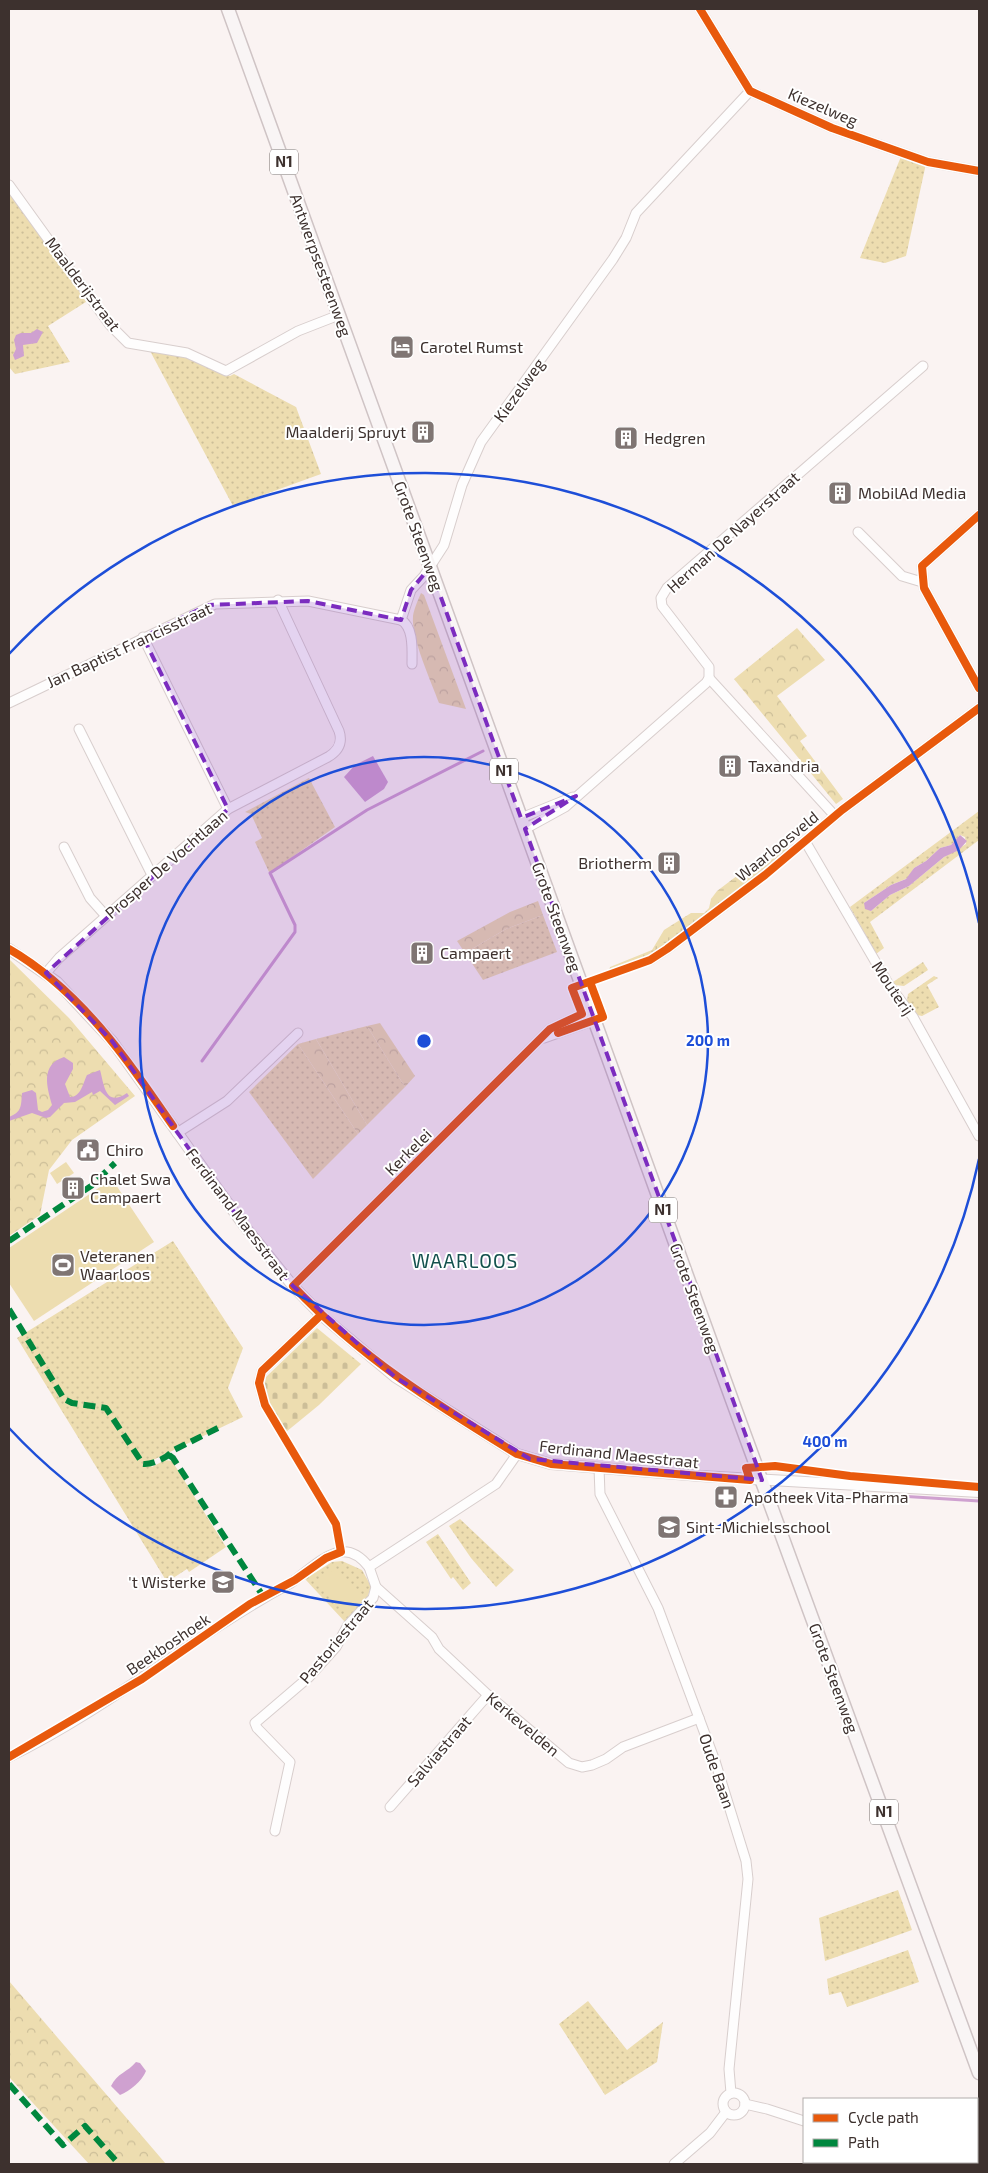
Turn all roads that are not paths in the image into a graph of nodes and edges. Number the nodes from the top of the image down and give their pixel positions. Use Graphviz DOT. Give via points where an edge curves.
graph roads {
  1 [pos="228,9"];
  2 [pos="700,9"];
  3 [pos="750,92"];
  4 [pos="979,171"];
  5 [pos="9,185"];
  6 [pos="339,315"];
  7 [pos="923,366"];
  8 [pos="382,436"];
  9 [pos="979,515"];
  10 [pos="858,532"];
  11 [pos="430,567"];
  12 [pos="922,582"];
  13 [pos="278,600"];
  14 [pos="401,620"];
  15 [pos="143,637"];
  16 [pos="412,664"];
  17 [pos="709,678"];
  18 [pos="979,688"];
  19 [pos="9,702"];
  20 [pos="979,708"];
  21 [pos="79,729"];
  22 [pos="228,809"];
  23 [pos="835,816"];
  24 [pos="523,824"];
  25 [pos="805,841"];
  26 [pos="64,847"];
  27 [pos="152,875"];
  28 [pos="106,916"];
  29 [pos="9,948"];
  30 [pos="650,960"];
  31 [pos="46,973"];
  32 [pos="593,1015"];
  33 [pos="298,1033"];
  34 [pos="177,1133"];
  35 [pos="979,1136"];
  36 [pos="293,1286"];
  37 [pos="321,1315"];
  38 [pos="265,1405"];
  39 [pos="517,1454"];
  40 [pos="599,1468"];
  41 [pos="762,1480"];
  42 [pos="979,1492"];
  43 [pos="369,1567"];
  44 [pos="376,1587"];
  45 [pos="488,1695"];
  46 [pos="699,1718"];
  47 [pos="9,1757"];
  48 [pos="390,1807"];
  49 [pos="275,1831"];
  50 [pos="979,2073"];
  51 [pos="731,2093"];
  52 [pos="745,2104"];
  53 [pos="726,2112"];
  54 [pos="803,2121"];
  55 [pos="674,2164"];
  1 -- 6 [label="main road, Antwerpsesteenweg / N1"];
  2 -- 3 [label="street"];
  3 -- 4 [label="street, Kiezelweg" via="832,128 928,162"];
  3 -- 11 [label="street, Kiezelweg" via="636,213 613,259 481,442 462,485 444,545"];
  5 -- 6 [label="street, Maalderijstraat" via="110,325 128,343 187,354 226,371 298,331"];
  6 -- 8 [label="main road, Antwerpsesteenweg / N1"];
  7 -- 17 [label="street, Herman De Nayerstraat" via="667,588 661,598 662,606 704,658 709,667"];
  8 -- 11 [label="main road, Grote Steenweg / N1"];
  9 -- 12 [label="street" via="922,566"];
  10 -- 12 [label="street" via="902,576"];
  11 -- 14 [label="street" via="411,590"];
  11 -- 24 [label="main road, Grote Steenweg / N1"];
  12 -- 18 [label="street"];
  13 -- 14 [label="street, Jan Baptist Francisstraat" via="308,601"];
  13 -- 15 [label="street, Jan Baptist Francisstraat" via="208,605"];
  13 -- 22 [label="street, Prosper De Vochtlaan" via="339,731 341,742 328,757"];
  14 -- 16 [label="street" via="408,628"];
  15 -- 19 [label="street, Jan Baptist Francisstraat"];
  15 -- 22 [label="street"];
  17 -- 23 [label="street"];
  17 -- 24 [label="street" via="702,689 565,807"];
  20 -- 23 [label="street, Waarloosveld"];
  21 -- 27 [label="street"];
  22 -- 27 [label="street, Prosper De Vochtlaan"];
  23 -- 25 [label="street, Waarloosveld"];
  24 -- 32 [label="main road, Grote Steenweg / N1"];
  25 -- 30 [label="street, Waarloosveld"];
  25 -- 35 [label="street, Mouterij" via="889,985 913,1017"];
  26 -- 28 [label="street" via="90,898"];
  27 -- 28 [label="street, Prosper De Vochtlaan"];
  28 -- 31 [label="street, Prosper De Vochtlaan"];
  29 -- 31 [label="street, Ferdinand Maesstraat"];
  31 -- 34 [label="street, Ferdinand Maesstraat" via="112,1041"];
  32 -- 36 [label="street, Kerkelei" via="550,1029"];
  32 -- 41 [label="main road, Grote Steenweg / N1"];
  33 -- 34 [label="street, Ferdinand Maesstraat" via="227,1101"];
  34 -- 36 [label="street, Ferdinand Maesstraat" via="242,1223"];
  36 -- 37 [label="street, Ferdinand Maesstraat"];
  37 -- 38 [label="street" via="262,1371 259,1384"];
  37 -- 39 [label="street, Ferdinand Maesstraat" via="395,1377"];
  39 -- 40 [label="street, Ferdinand Maesstraat" via="541,1462"];
  39 -- 43 [label="street" via="496,1484"];
  40 -- 41 [label="street, Ferdinand Maesstraat"];
  40 -- 46 [label="street, Oude Baan" via="600,1494 658,1608"];
  41 -- 42 [label="street, Ferdinand Maesstraat"];
  41 -- 50 [label="main road, Grote Steenweg / N1"];
  43 -- 44 [label="street, Pastoriestraat"];
  43 -- 47 [label="street, Beekboshoek" via="362,1558 348,1552 333,1554 295,1580 250,1604 142,1679"];
  44 -- 45 [label="street, Kerkevelden" via="432,1637 439,1649"];
  44 -- 49 [label="street, Pastoriestraat" via="373,1598 348,1625 336,1647 290,1695 255,1723 290,1762"];
  45 -- 46 [label="street, Kerkevelden" via="569,1763 582,1767"];
  45 -- 48 [label="street, Salviastraat"];
  46 -- 51 [label="street, Oude Baan" via="746,1861 748,1879 729,2069"];
  51 -- 52 [label="street" via="740,2095"];
  51 -- 53 [label="street" via="724,2100"];
  52 -- 53 [label="street" via="738,2114"];
  52 -- 54 [label="street"];
  53 -- 55 [label="street" via="710,2133"];
}
